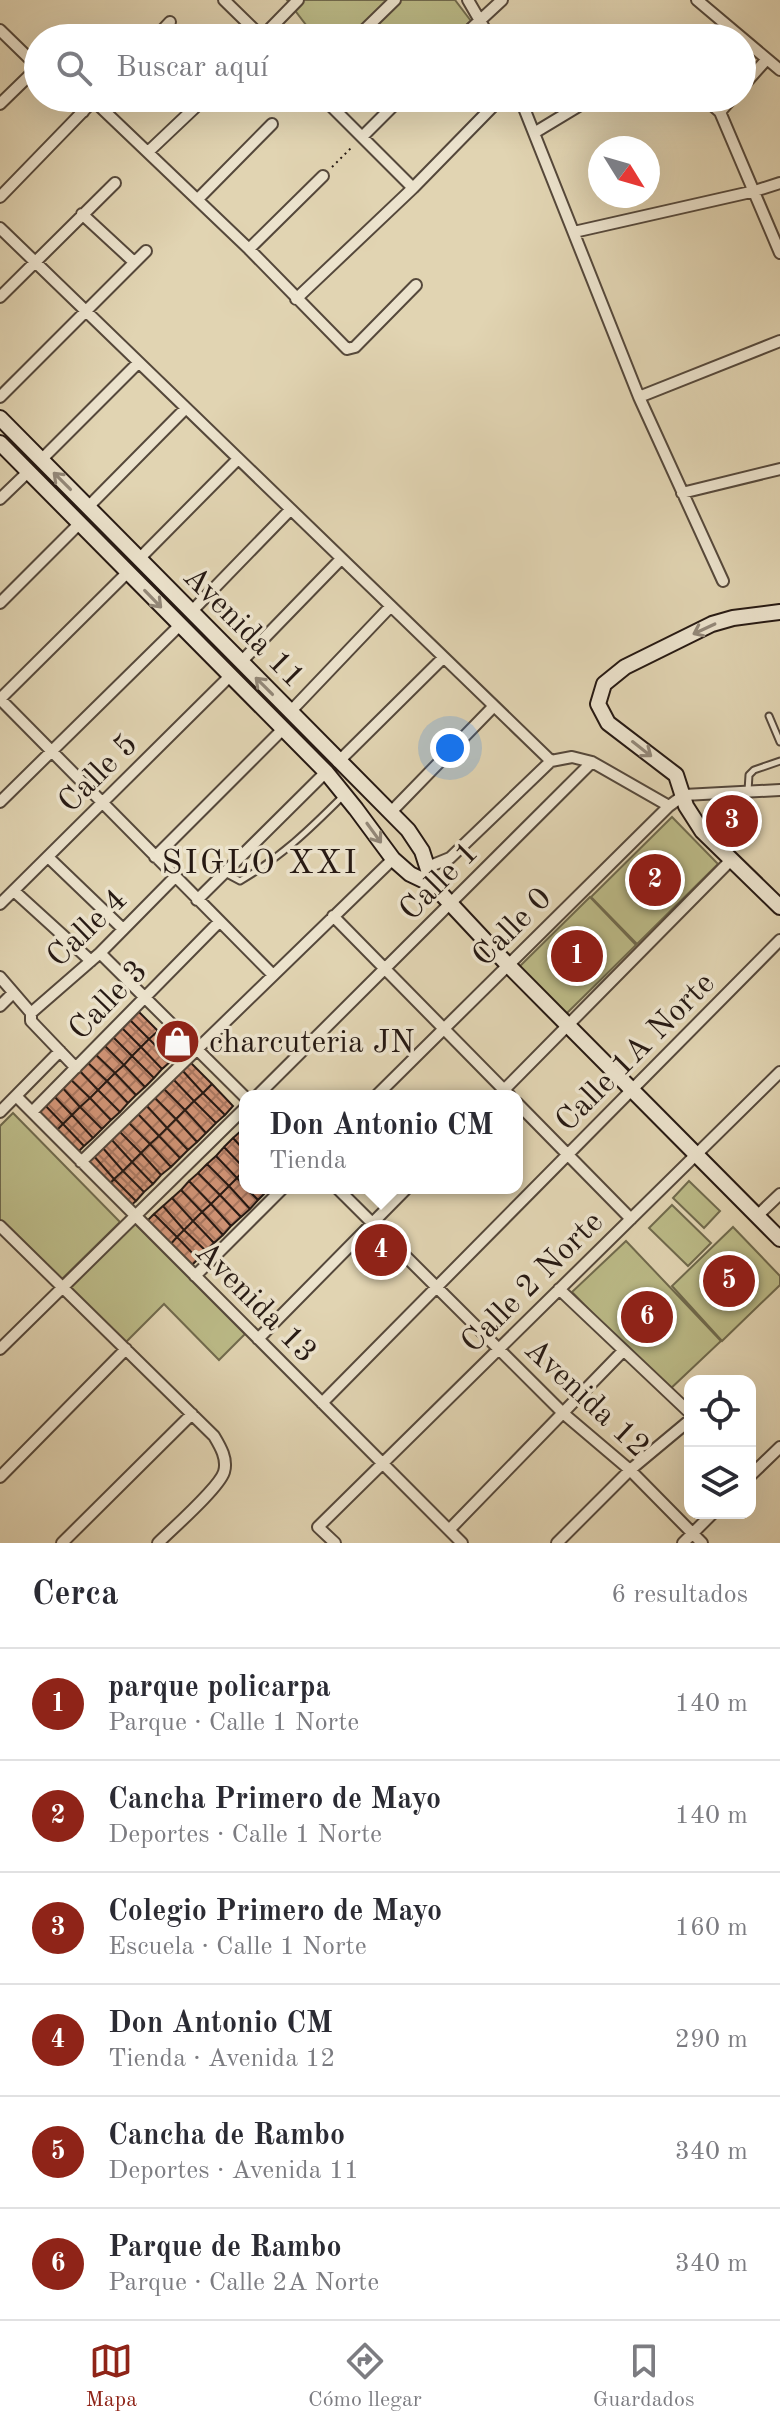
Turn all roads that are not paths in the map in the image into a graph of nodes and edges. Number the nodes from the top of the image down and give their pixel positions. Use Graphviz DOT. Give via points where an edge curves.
graph roads {
  1 [pos="224,0"];
  2 [pos="298,0"];
  3 [pos="395,0"];
  4 [pos="468,0"];
  5 [pos="502,0"];
  6 [pos="697,0"];
  7 [pos="480,19"];
  8 [pos="248,24"];
  9 [pos="275,24"];
  10 [pos="370,24"];
  11 [pos="475,24"];
  12 [pos="483,24"];
  13 [pos="725,24"];
  14 [pos="0,30"];
  15 [pos="756,50"];
  16 [pos="24,53"];
  17 [pos="767,59"];
  18 [pos="780,70"];
  19 [pos="756,71"];
  20 [pos="24,81"];
  21 [pos="0,104"];
  22 [pos="83,112"];
  23 [pos="107,112"];
  24 [pos="190,112"];
  25 [pos="337,112"];
  26 [pos="387,112"];
  27 [pos="487,112"];
  28 [pos="526,112"];
  29 [pos="569,112"];
  30 [pos="720,112"];
  31 [pos="272,124"];
  32 [pos="534,133"];
  33 [pos="362,137"];
  34 [pos="148,152"];
  35 [pos="323,176"];
  36 [pos="115,183"];
  37 [pos="780,183"];
  38 [pos="413,188"];
  39 [pos="755,191"];
  40 [pos="0,197"];
  41 [pos="198,199"];
  42 [pos="82,214"];
  43 [pos="0,228"];
  44 [pos="574,232"];
  45 [pos="249,249"];
  46 [pos="146,251"];
  47 [pos="780,253"];
  48 [pos="34,261"];
  49 [pos="134,262"];
  50 [pos="416,285"];
  51 [pos="0,297"];
  52 [pos="296,299"];
  53 [pos="85,310"];
  54 [pos="780,341"];
  55 [pos="138,363"];
  56 [pos="0,397"];
  57 [pos="639,397"];
  58 [pos="186,408"];
  59 [pos="0,418"];
  60 [pos="0,443"];
  61 [pos="238,459"];
  62 [pos="41,460"];
  63 [pos="780,469"];
  64 [pos="28,472"];
  65 [pos="682,493"];
  66 [pos="0,499"];
  67 [pos="88,507"];
  68 [pos="290,510"];
  69 [pos="80,523"];
  70 [pos="139,559"];
  71 [pos="341,559"];
  72 [pos="128,572"];
  73 [pos="723,581"];
  74 [pos="0,603"];
  75 [pos="390,607"];
  76 [pos="191,612"];
  77 [pos="780,612"];
  78 [pos="179,626"];
  79 [pos="443,658"];
  80 [pos="241,662"];
  81 [pos="230,676"];
  82 [pos="0,699"];
  83 [pos="493,707"];
  84 [pos="290,712"];
  85 [pos="769,716"];
  86 [pos="283,729"];
  87 [pos="780,742"];
  88 [pos="51,752"];
  89 [pos="551,761"];
  90 [pos="780,761"];
  91 [pos="338,762"];
  92 [pos="592,762"];
  93 [pos="326,772"];
  94 [pos="780,790"];
  95 [pos="748,791"];
  96 [pos="344,795"];
  97 [pos="684,795"];
  98 [pos="0,802"];
  99 [pos="102,803"];
  100 [pos="669,806"];
  101 [pos="390,813"];
  102 [pos="48,857"];
  103 [pos="155,857"];
  104 [pos="393,859"];
  105 [pos="731,860"];
  106 [pos="428,867"];
  107 [pos="224,873"];
  108 [pos="174,878"];
  109 [pos="433,885"];
  110 [pos="14,891"];
  111 [pos="197,900"];
  112 [pos="0,904"];
  113 [pos="451,904"];
  114 [pos="780,907"];
  115 [pos="333,916"];
  116 [pos="219,922"];
  117 [pos="123,929"];
  118 [pos="780,940"];
  119 [pos="100,953"];
  120 [pos="91,961"];
  121 [pos="508,965"];
  122 [pos="385,968"];
  123 [pos="273,975"];
  124 [pos="0,977"];
  125 [pos="13,993"];
  126 [pos="145,997"];
  127 [pos="0,1006"];
  128 [pos="31,1013"];
  129 [pos="568,1025"];
  130 [pos="444,1029"];
  131 [pos="196,1048"];
  132 [pos="60,1051"];
  133 [pos="76,1068"];
  134 [pos="780,1072"];
  135 [pos="263,1090"];
  136 [pos="382,1090"];
  137 [pos="500,1090"];
  138 [pos="508,1090"];
  139 [pos="632,1090"];
  140 [pos="239,1091"];
  141 [pos="16,1096"];
  142 [pos="523,1109"];
  143 [pos="0,1112"];
  144 [pos="32,1112"];
  145 [pos="239,1114"];
  146 [pos="568,1155"];
  147 [pos="696,1155"];
  148 [pos="81,1162"];
  149 [pos="277,1194"];
  150 [pos="343,1194"];
  151 [pos="401,1194"];
  152 [pos="780,1194"];
  153 [pos="136,1216"];
  154 [pos="757,1216"];
  155 [pos="631,1219"];
  156 [pos="372,1223"];
  157 [pos="1,1229"];
  158 [pos="780,1239"];
  159 [pos="195,1276"];
  160 [pos="436,1287"];
  161 [pos="63,1289"];
  162 [pos="559,1289"];
  163 [pos="258,1339"];
  164 [pos="0,1349"];
  165 [pos="126,1349"];
  166 [pos="499,1349"];
  167 [pos="623,1351"];
  168 [pos="322,1403"];
  169 [pos="684,1407"];
  170 [pos="192,1414"];
  171 [pos="564,1414"];
  172 [pos="684,1425"];
  173 [pos="780,1447"];
  174 [pos="383,1464"];
  175 [pos="756,1468"];
  176 [pos="630,1470"];
  177 [pos="0,1477"];
  178 [pos="707,1519"];
  179 [pos="449,1530"];
  180 [pos="693,1533"];
  181 [pos="62,1543"];
  182 [pos="158,1543"];
  183 [pos="335,1543"];
  184 [pos="462,1543"];
  185 [pos="557,1543"];
  186 [pos="683,1543"];
  187 [pos="702,1543"];
  1 -- 8 [label="street"];
  2 -- 9 [label="street"];
  3 -- 10 [label="street"];
  4 -- 7 [label="street"];
  5 -- 7 [label="street"];
  6 -- 13 [label="street"];
  7 -- 11 [label="street"];
  7 -- 12 [label="street"];
  14 -- 16 [label="street"];
  15 -- 17 [label="street"];
  17 -- 18 [label="street"];
  17 -- 19 [label="street"];
  20 -- 21 [label="street"];
  22 -- 40 [label="street"];
  23 -- 34 [label="street"];
  24 -- 34 [label="street"];
  25 -- 33 [label="street"];
  26 -- 33 [label="street"];
  27 -- 38 [label="street"];
  28 -- 32 [label="street"];
  29 -- 32 [label="street"];
  30 -- 39 [label="street"];
  31 -- 41 [label="street"];
  32 -- 44 [label="street"];
  33 -- 38 [label="street"];
  34 -- 41 [label="street"];
  35 -- 45 [label="street"];
  36 -- 42 [label="street"];
  37 -- 39 [label="street"];
  38 -- 52 [label="street"];
  39 -- 44 [label="street"];
  39 -- 47 [label="street"];
  41 -- 45 [label="street"];
  42 -- 48 [label="street"];
  42 -- 49 [label="street"];
  43 -- 48 [label="street"];
  44 -- 57 [label="street"];
  45 -- 52 [label="street"];
  46 -- 49 [label="street"];
  48 -- 51 [label="street"];
  48 -- 53 [label="street"];
  49 -- 53 [label="street"];
  50 -- 52 [label="street" via="347,349"];
  53 -- 55 [label="street"];
  53 -- 56 [label="street"];
  54 -- 57 [label="street"];
  55 -- 58 [label="street"];
  55 -- 62 [label="street"];
  57 -- 65 [label="street"];
  58 -- 61 [label="street"];
  58 -- 67 [label="street"];
  59 -- 62 [label="street, Avenida 11"];
  60 -- 64 [label="street, Avenida 11"];
  61 -- 68 [label="street"];
  61 -- 70 [label="street"];
  67 -- 62 [label="street, Avenida 11, one-way"];
  63 -- 65 [label="street"];
  64 -- 66 [label="street"];
  64 -- 69 [label="street, Avenida 11"];
  65 -- 73 [label="street"];
  67 -- 70 [label="street, Avenida 11"];
  68 -- 71 [label="street"];
  68 -- 76 [label="street"];
  69 -- 72 [label="street, Avenida 11"];
  69 -- 74 [label="street"];
  70 -- 76 [label="street, Avenida 11"];
  71 -- 75 [label="street"];
  71 -- 80 [label="street"];
  72 -- 78 [label="street, Avenida 11, one-way"];
  72 -- 82 [label="street"];
  75 -- 79 [label="street"];
  75 -- 84 [label="street"];
  76 -- 80 [label="street, Avenida 11"];
  77 -- 97 [label="street, one-way" via="712,624 625,667 604,684 598,704 608,723 676,775"];
  78 -- 81 [label="street, Avenida 11"];
  78 -- 88 [label="street"];
  79 -- 83 [label="street"];
  79 -- 91 [label="street"];
  84 -- 80 [label="street, Avenida 11, one-way"];
  81 -- 86 [label="street, Avenida 11"];
  81 -- 99 [label="street, Calle 5"];
  82 -- 88 [label="street"];
  83 -- 89 [label="street"];
  83 -- 101 [label="street"];
  84 -- 91 [label="street, Avenida 11"];
  85 -- 87 [label="lane"];
  86 -- 93 [label="street, Avenida 11"];
  86 -- 103 [label="street"];
  88 -- 98 [label="street"];
  88 -- 99 [label="street"];
  89 -- 92 [label="street" via="572,757"];
  89 -- 106 [label="street" via="450,858"];
  90 -- 95 [label="lane" via="754,770"];
  91 -- 101 [label="street, Avenida 11"];
  92 -- 100 [label="street"];
  92 -- 113 [label="street, Calle 1"];
  93 -- 96 [label="street, Avenida 11"];
  93 -- 107 [label="street"];
  94 -- 95 [label="street"];
  95 -- 97 [label="street"];
  96 -- 104 [label="street, Avenida 11, one-way"];
  96 -- 107 [label="lane" via="301,839 259,870 240,881"];
  97 -- 100 [label="street, Calle 0"];
  97 -- 105 [label="street" via="702,831"];
  99 -- 102 [label="street, Calle 5"];
  99 -- 103 [label="street"];
  100 -- 121 [label="street, Calle 0"];
  101 -- 106 [label="street, Avenida 11" via="408,830"];
  102 -- 110 [label="street, Calle 5"];
  102 -- 117 [label="street"];
  103 -- 108 [label="street"];
  104 -- 109 [label="street, Avenida 11"];
  104 -- 115 [label="street"];
  105 -- 114 [label="street"];
  105 -- 129 [label="street"];
  106 -- 109 [label="street, Avenida 11"];
  107 -- 111 [label="street"];
  108 -- 111 [label="street"];
  108 -- 117 [label="street, Calle 4"];
  109 -- 113 [label="street, Avenida 11"];
  110 -- 112 [label="street, Calle 5"];
  110 -- 120 [label="street"];
  111 -- 116 [label="street"];
  113 -- 121 [label="street, Avenida 11"];
  113 -- 122 [label="street, Calle 1"];
  115 -- 122 [label="street"];
  115 -- 123 [label="street"];
  116 -- 123 [label="street"];
  116 -- 126 [label="street, Calle 3"];
  117 -- 119 [label="street, Calle 4"];
  118 -- 139 [label="street, Calle 1A Norte"];
  119 -- 120 [label="street, Calle 4"];
  119 -- 126 [label="street"];
  120 -- 128 [label="street, Calle 4"];
  121 -- 129 [label="street, Avenida 11"];
  121 -- 130 [label="street, Calle 0"];
  122 -- 130 [label="street"];
  122 -- 135 [label="street, Calle 1"];
  123 -- 131 [label="street"];
  124 -- 125 [label="street"];
  125 -- 127 [label="street"];
  125 -- 128 [label="street"];
  126 -- 131 [label="street"];
  126 -- 133 [label="street, Calle 3"];
  128 -- 132 [label="street" via="31,1021"];
  129 -- 138 [label="street"];
  129 -- 139 [label="street, Avenida 11"];
  130 -- 136 [label="street, Calle 0"];
  130 -- 137 [label="street"];
  131 -- 140 [label="street"];
  131 -- 148 [label="street"];
  132 -- 133 [label="street"];
  132 -- 141 [label="street, Calle 3"];
  133 -- 144 [label="street, Calle 3"];
  134 -- 147 [label="street, Calle 2 Norte"];
  139 -- 146 [label="street, Calle 1A Norte"];
  139 -- 147 [label="street, Avenida 11"];
  141 -- 143 [label="street, Calle 3"];
  141 -- 144 [label="street, Avenida 13"];
  142 -- 146 [label="street"];
  144 -- 148 [label="street, Avenida 13"];
  145 -- 153 [label="street"];
  146 -- 155 [label="street"];
  146 -- 160 [label="street, Calle 1A Norte"];
  147 -- 154 [label="street, Avenida 11"];
  147 -- 155 [label="street, Calle 2 Norte"];
  148 -- 153 [label="street, Avenida 13"];
  149 -- 159 [label="street"];
  150 -- 156 [label="street, Avenida 12"];
  151 -- 156 [label="street"];
  152 -- 154 [label="street"];
  153 -- 159 [label="street, Avenida 13"];
  153 -- 161 [label="street"];
  154 -- 158 [label="street, Avenida 11"];
  155 -- 162 [label="street, Calle 2 Norte"];
  156 -- 160 [label="street, Avenida 12"];
  156 -- 163 [label="street"];
  157 -- 161 [label="street"];
  159 -- 163 [label="street, Avenida 13"];
  160 -- 166 [label="street, Avenida 12"];
  160 -- 168 [label="street, Calle 1A Norte"];
  161 -- 164 [label="street"];
  161 -- 165 [label="street"];
  162 -- 166 [label="street, Calle 2 Norte"];
  162 -- 167 [label="street"];
  163 -- 168 [label="street, Avenida 13"];
  165 -- 170 [label="street"];
  165 -- 177 [label="street"];
  166 -- 171 [label="street, Avenida 12"];
  166 -- 174 [label="street, Calle 2 Norte"];
  167 -- 169 [label="street"];
  167 -- 171 [label="street"];
  168 -- 174 [label="street, Avenida 13"];
  170 -- 181 [label="street"];
  170 -- 182 [label="street" via="219,1444 224,1472"];
  171 -- 176 [label="street, Avenida 12"];
  171 -- 179 [label="street"];
  172 -- 176 [label="street"];
  173 -- 175 [label="street"];
  174 -- 179 [label="street, Avenida 13"];
  174 -- 183 [label="street, Calle 2 Norte" via="318,1527"];
  176 -- 180 [label="street, Avenida 12"];
  176 -- 185 [label="street"];
  178 -- 180 [label="street"];
  179 -- 184 [label="street, Avenida 13"];
  180 -- 186 [label="street"];
  180 -- 187 [label="street, Avenida 12"];
}
